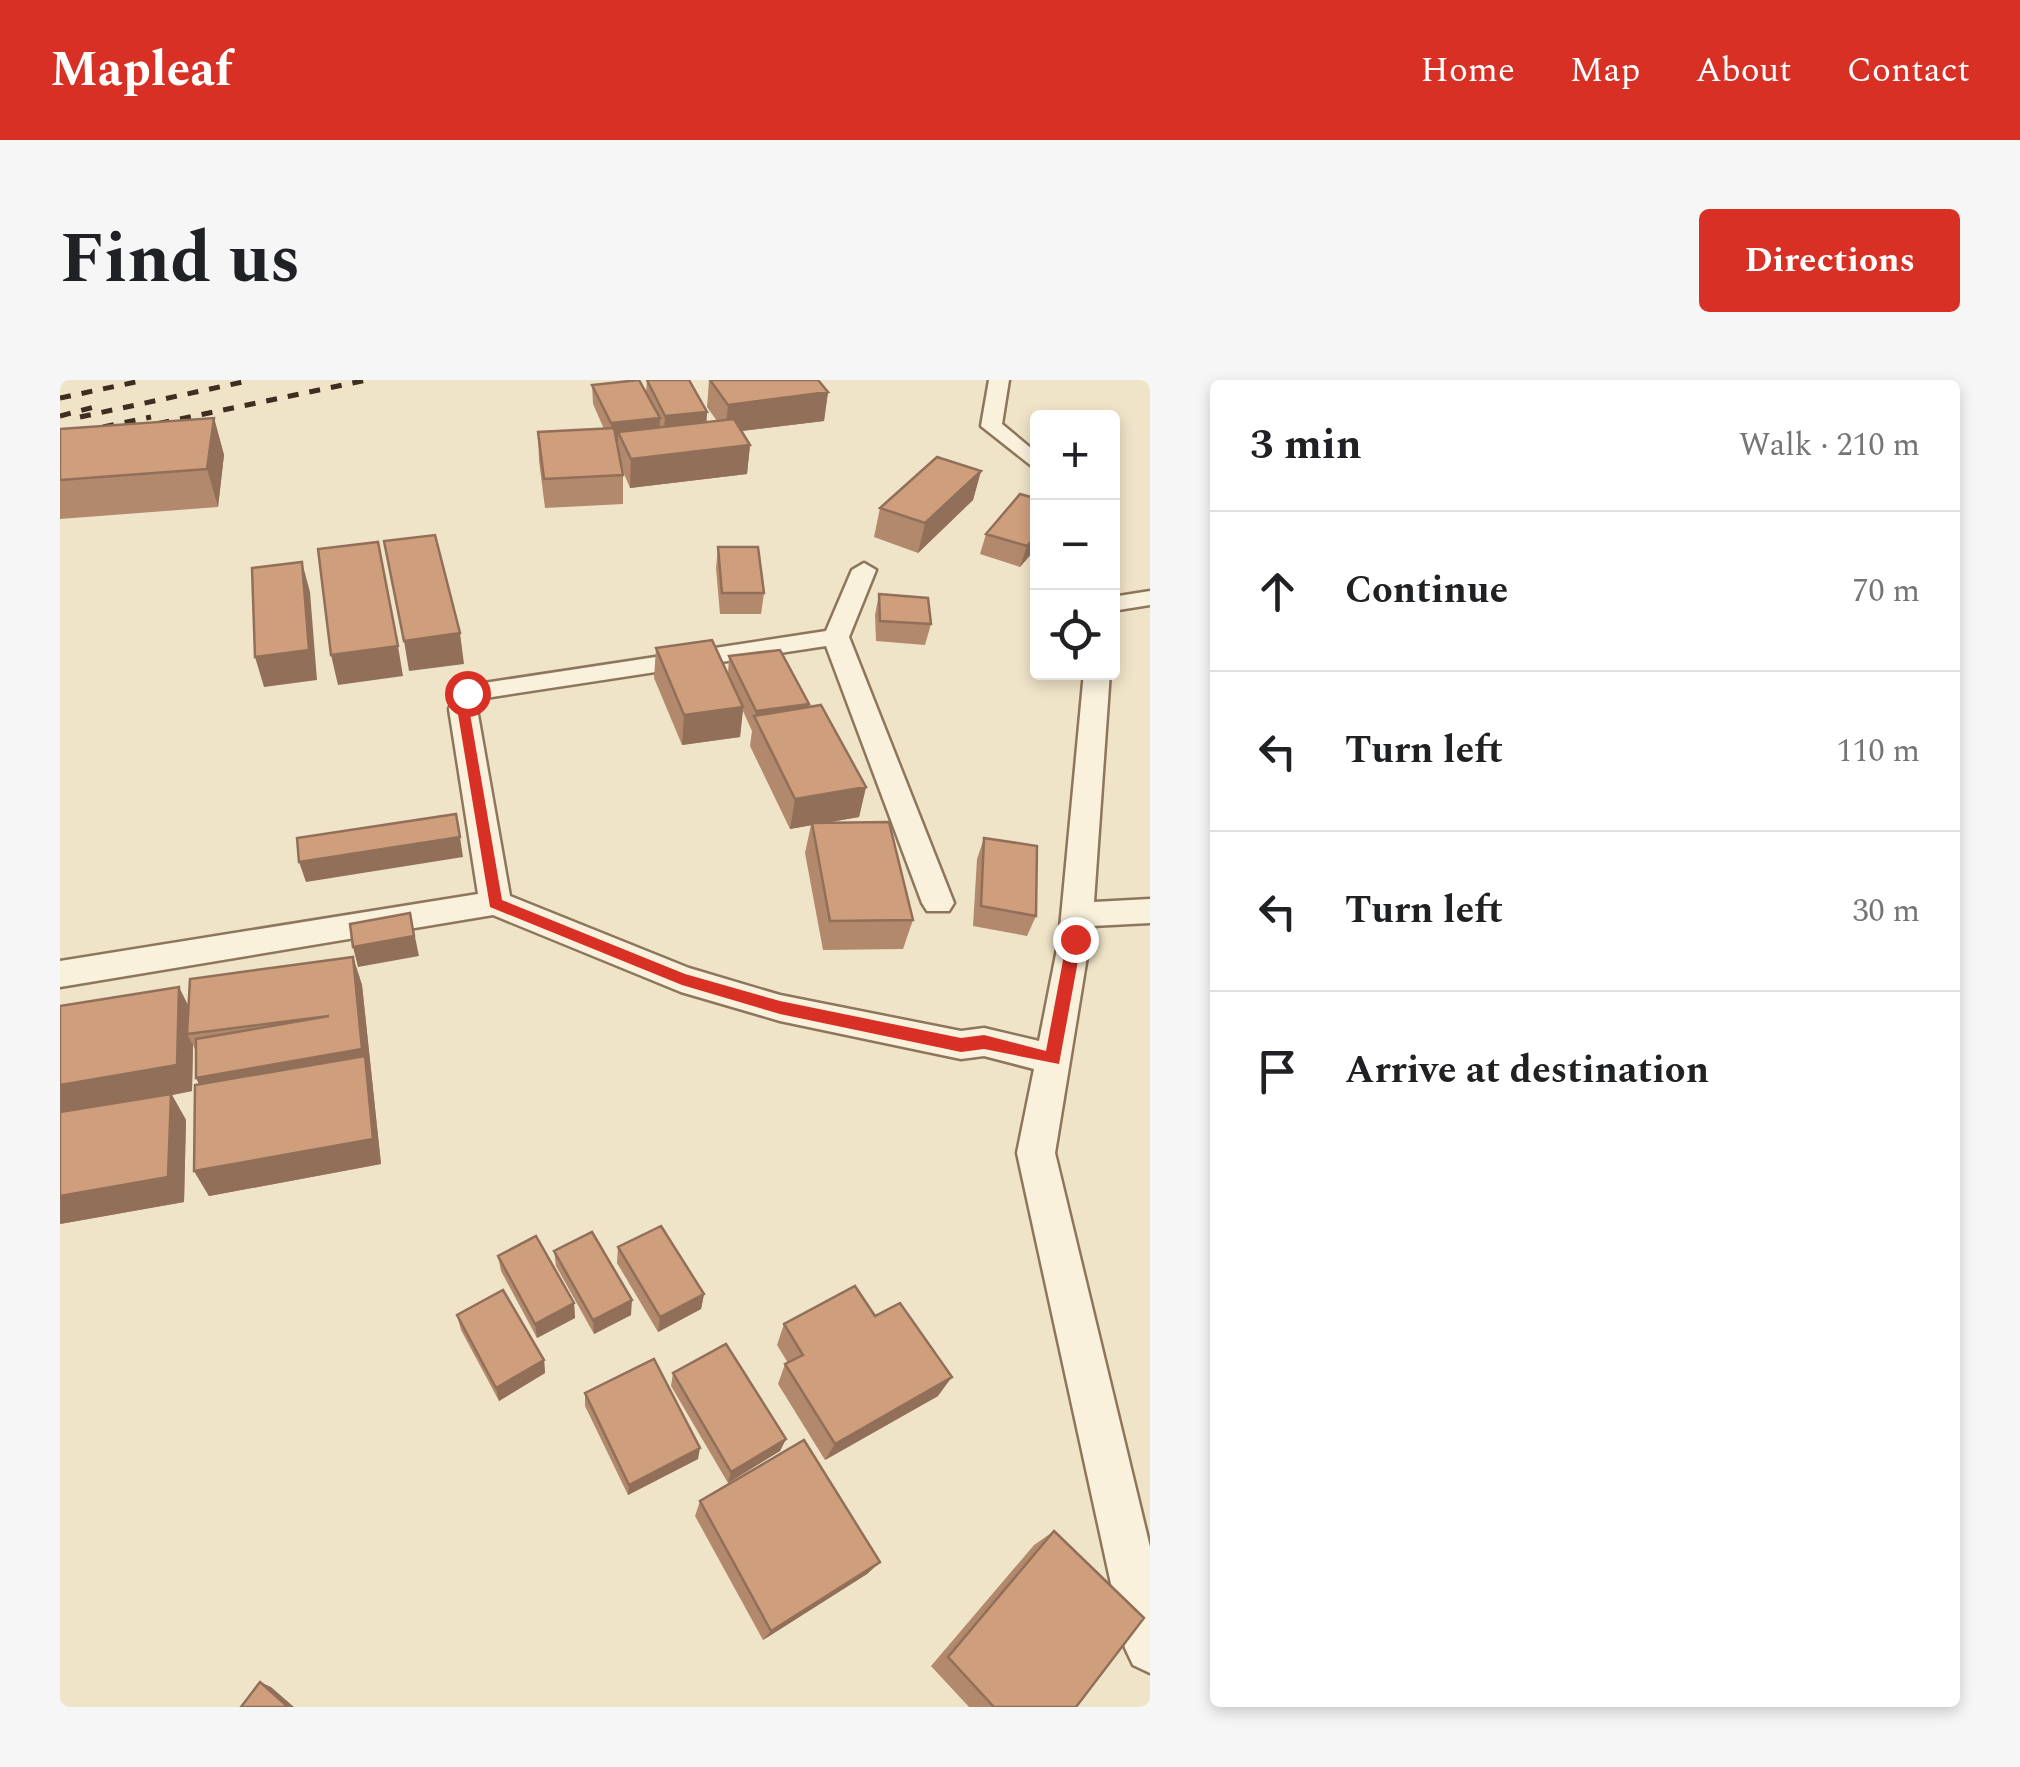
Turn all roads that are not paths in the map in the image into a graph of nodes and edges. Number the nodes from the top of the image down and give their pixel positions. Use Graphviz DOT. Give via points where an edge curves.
graph roads {
  1 [pos="999,380"];
  2 [pos="1030,458"];
  3 [pos="864,570"];
  4 [pos="1150,598"];
  5 [pos="1120,603"];
  6 [pos="836,638"];
  7 [pos="1097,680"];
  8 [pos="495,903"];
  9 [pos="938,903"];
  10 [pos="1150,912"];
  11 [pos="1077,915"];
  12 [pos="60,974"];
  13 [pos="1053,1059"];
  14 [pos="1150,1648"];
  1 -- 2 [label="street" via="992,426"];
  3 -- 6 [label="street"];
  4 -- 5 [label="street"];
  6 -- 8 [label="street" via="467,693 463,708"];
  6 -- 9 [label="street"];
  7 -- 11 [label="street"];
  8 -- 12 [label="street"];
  8 -- 13 [label="street" via="682,979 780,1008"];
  10 -- 11 [label="street"];
  11 -- 13 [label="street"];
  13 -- 14 [label="street" via="1036,1153"];
}
